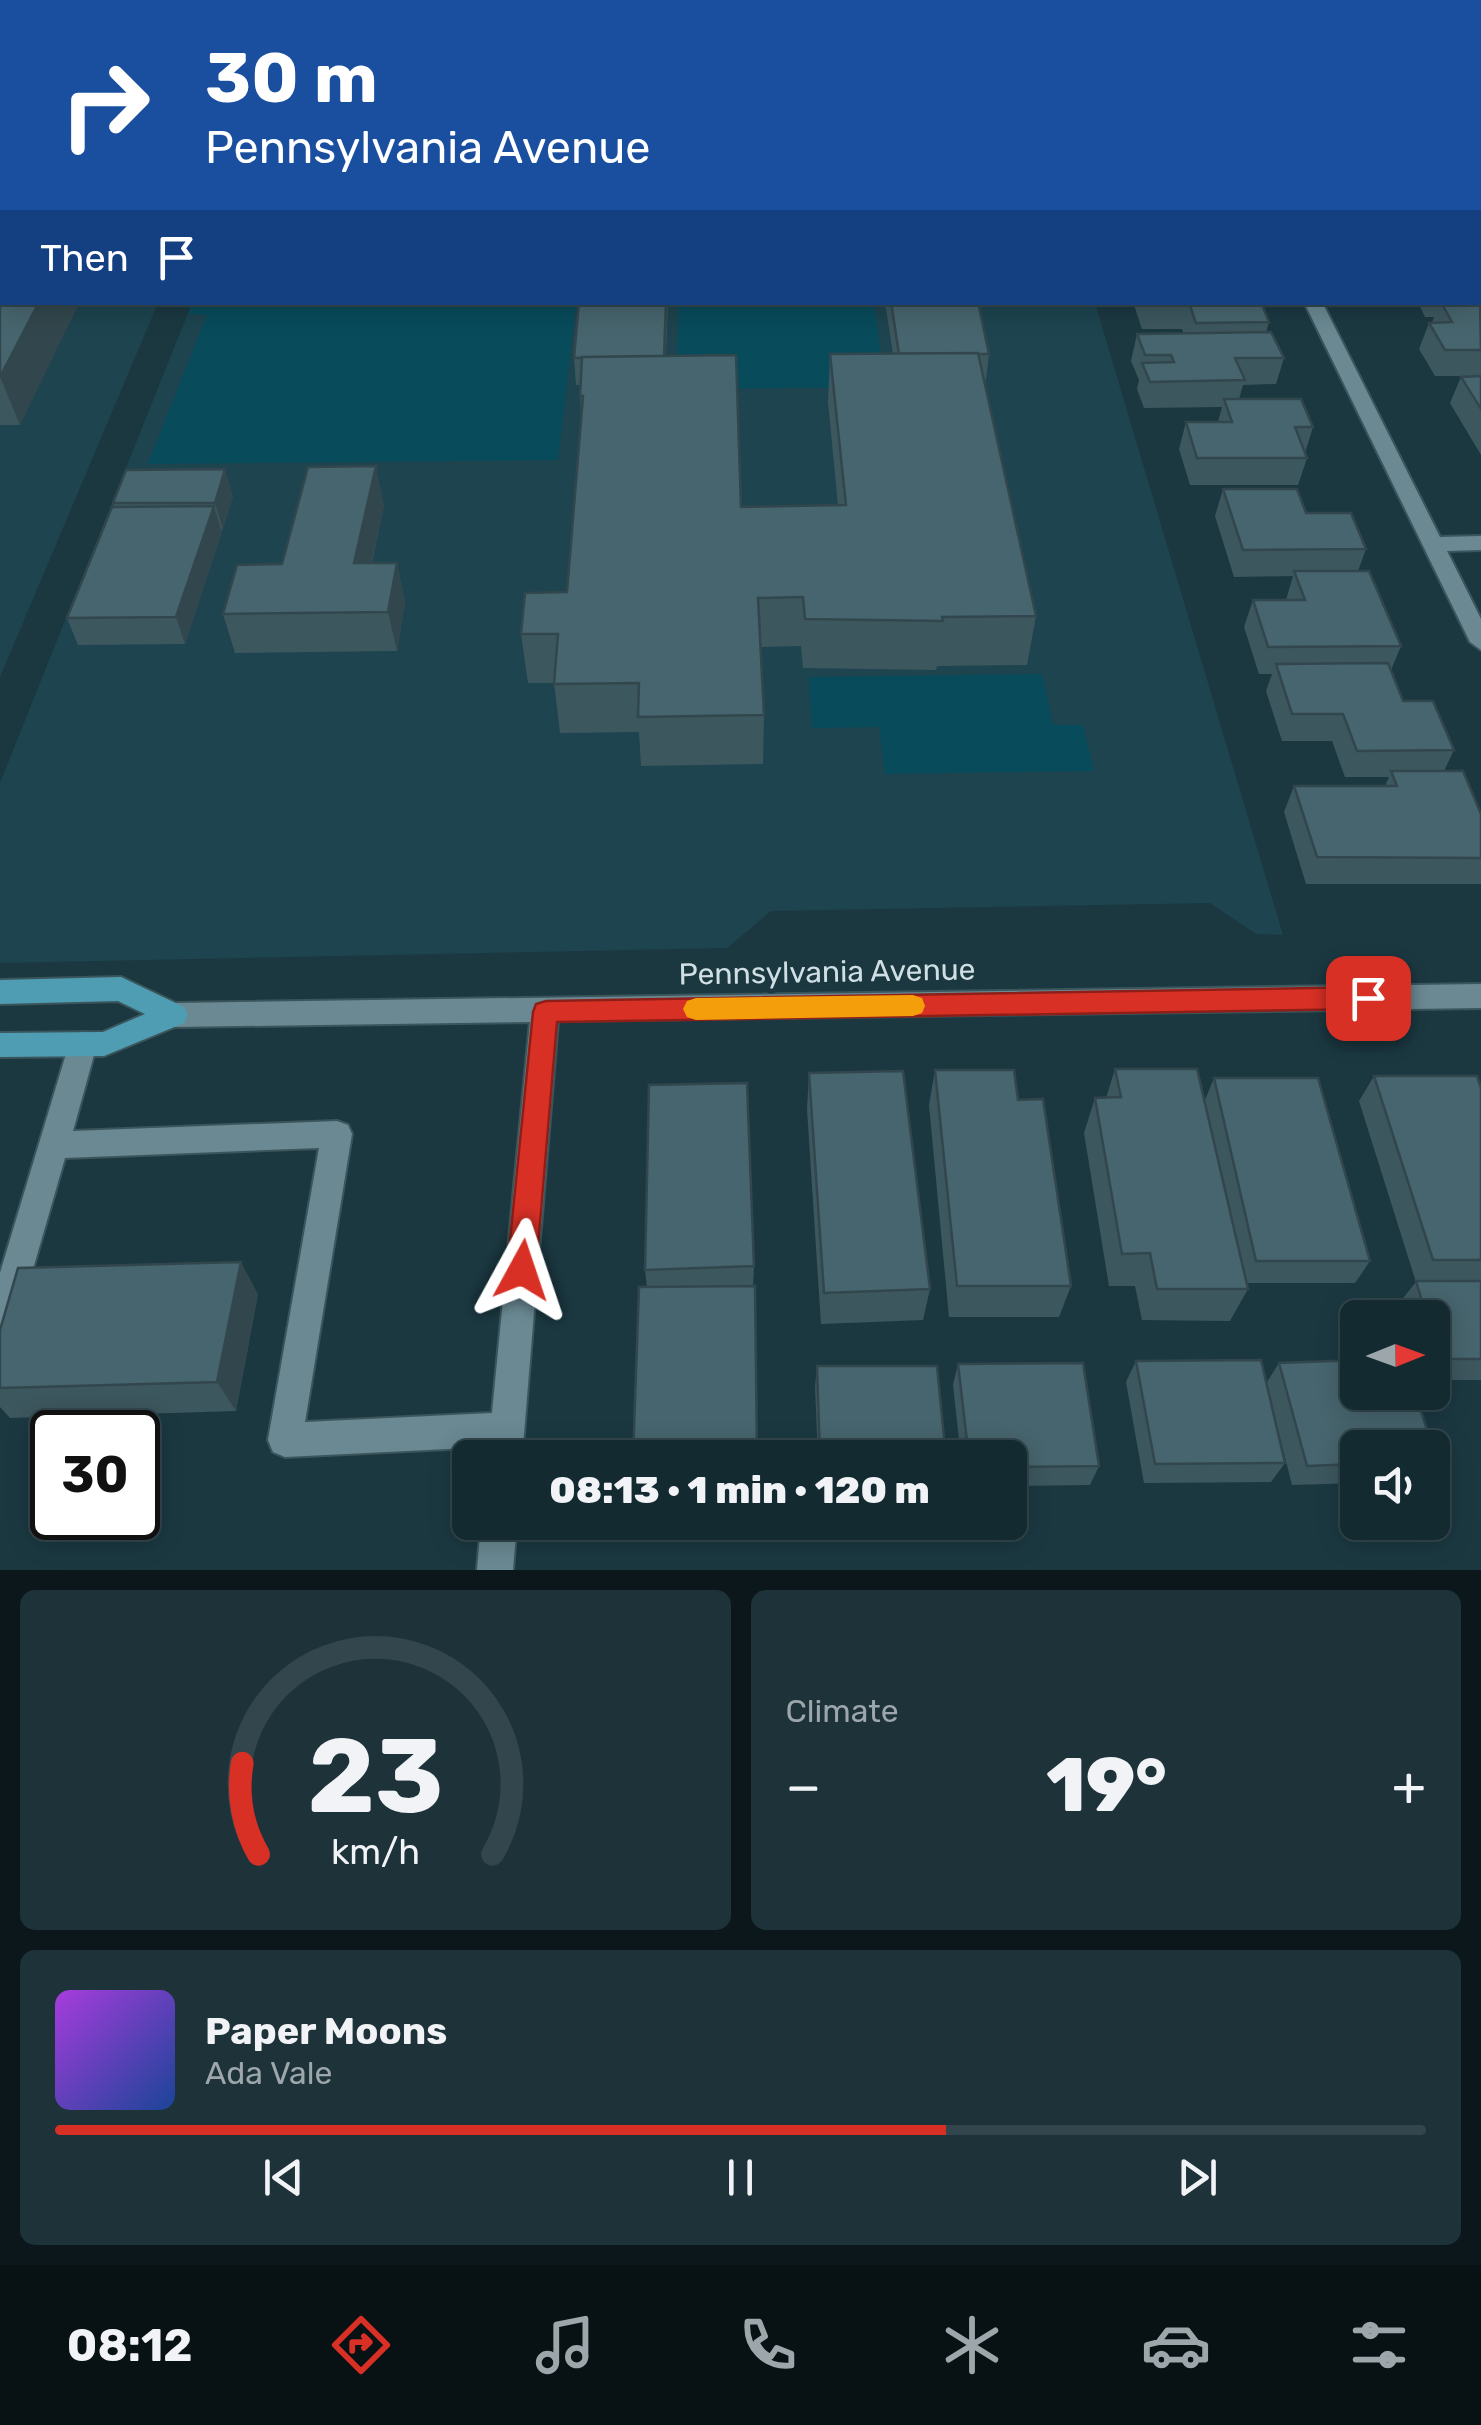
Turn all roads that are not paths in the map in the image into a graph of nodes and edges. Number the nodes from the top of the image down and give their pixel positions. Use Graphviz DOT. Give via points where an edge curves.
graph roads {
  1 [pos="1314,305"];
  2 [pos="1432,544"];
  3 [pos="1481,544"];
  4 [pos="1481,642"];
  5 [pos="0,992"];
  6 [pos="1481,996"];
  7 [pos="546,1012"];
  8 [pos="174,1015"];
  9 [pos="82,1044"];
  10 [pos="0,1045"];
  11 [pos="55,1145"];
  12 [pos="0,1328"];
  13 [pos="506,1440"];
  14 [pos="452,1442"];
  15 [pos="498,1540"];
  16 [pos="495,1570"];
  1 -- 2 [label="street"];
  2 -- 3 [label="street"];
  2 -- 4 [label="street"];
  5 -- 8 [label="main road, Pennsylvania Avenue" via="120,989"];
  6 -- 7 [label="street, Pennsylvania Avenue"];
  7 -- 8 [label="street, Pennsylvania Avenue"];
  7 -- 13 [label="street"];
  8 -- 9 [label="main road, Pennsylvania Avenue" via="104,1044"];
  9 -- 10 [label="main road, Pennsylvania Avenue"];
  9 -- 11 [label="street"];
  11 -- 12 [label="street"];
  11 -- 14 [label="street" via="337,1134 285,1440"];
  15 -- 16 [label="street"];
}
